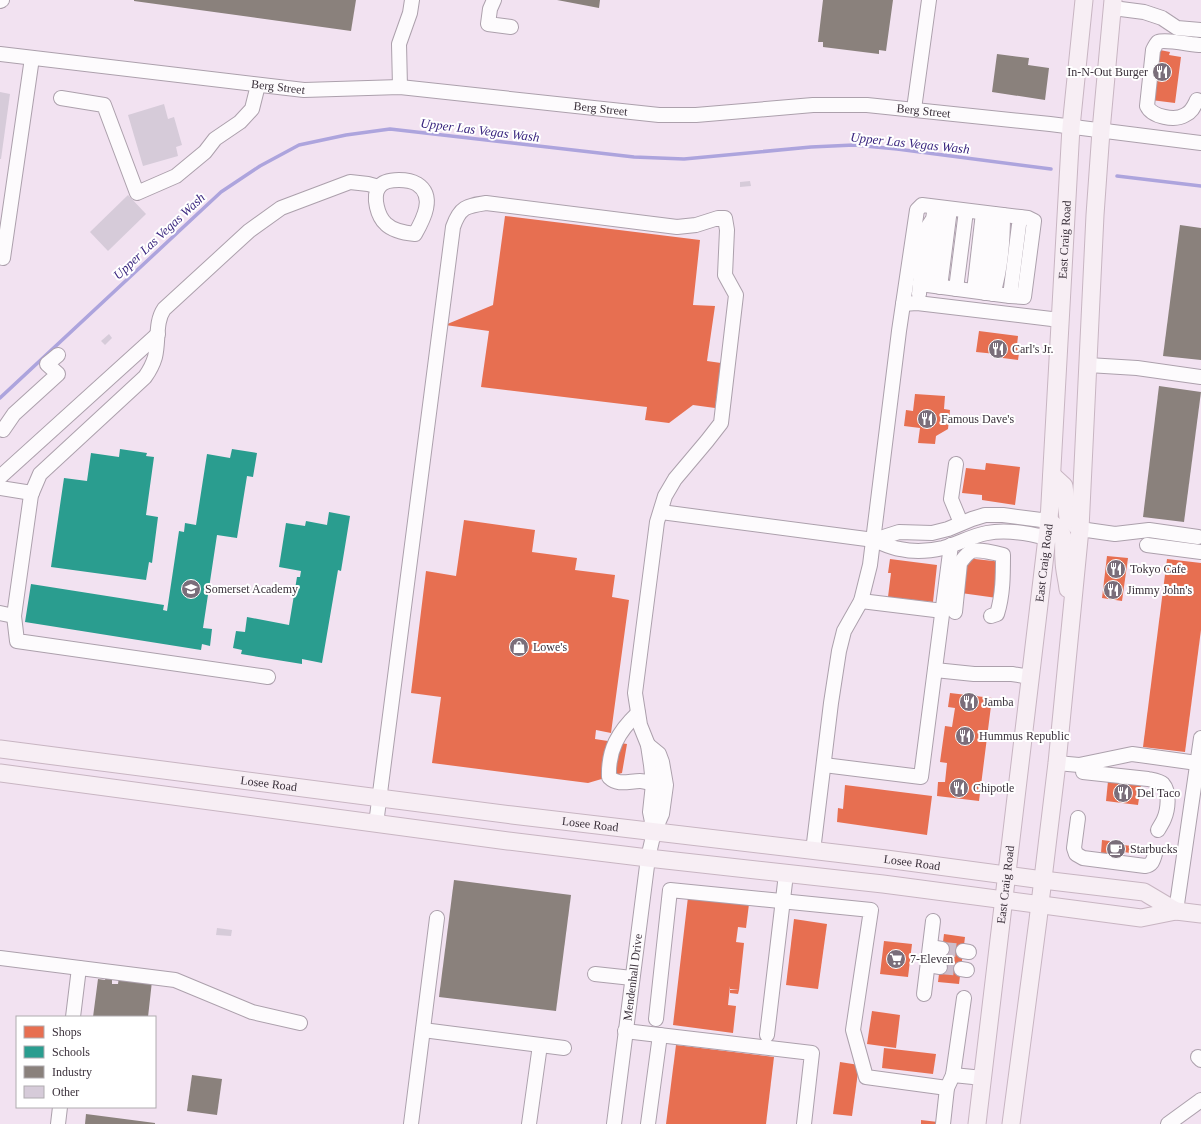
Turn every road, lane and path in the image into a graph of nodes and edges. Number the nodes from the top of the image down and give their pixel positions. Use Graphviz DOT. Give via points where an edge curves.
graph roads {
  1 [pos="412,0"];
  2 [pos="929,0"];
  3 [pos="1084,0"];
  4 [pos="490,3"];
  5 [pos="1113,4"];
  6 [pos="511,27"];
  7 [pos="1201,30"];
  8 [pos="1201,46"];
  9 [pos="0,54"];
  10 [pos="32,58"];
  11 [pos="258,85"];
  12 [pos="400,87"];
  13 [pos="61,98"];
  14 [pos="1197,100"];
  15 [pos="914,109"];
  16 [pos="1071,127"];
  17 [pos="1101,131"];
  18 [pos="1201,143"];
  19 [pos="379,187"];
  20 [pos="939,210"];
  21 [pos="985,213"];
  22 [pos="0,257"];
  23 [pos="928,285"];
  24 [pos="978,292"];
  25 [pos="917,303"];
  26 [pos="903,304"];
  27 [pos="1060,320"];
  28 [pos="158,334"];
  29 [pos="58,355"];
  30 [pos="1088,365"];
  31 [pos="1201,378"];
  32 [pos="3,430"];
  33 [pos="956,464"];
  34 [pos="1052,475"];
  35 [pos="0,477"];
  36 [pos="0,488"];
  37 [pos="32,493"];
  38 [pos="661,512"];
  39 [pos="1049,521"];
  40 [pos="961,523"];
  41 [pos="1080,529"];
  42 [pos="1198,537"];
  43 [pos="1047,538"];
  44 [pos="874,540"];
  45 [pos="951,545"];
  46 [pos="1147,545"];
  47 [pos="1201,552"];
  48 [pos="861,601"];
  49 [pos="949,612"];
  50 [pos="1072,612"];
  51 [pos="7,614"];
  52 [pos="991,616"];
  53 [pos="935,670"];
  54 [pos="268,677"];
  55 [pos="1030,677"];
  56 [pos="638,713"];
  57 [pos="1201,738"];
  58 [pos="648,745"];
  59 [pos="0,749"];
  60 [pos="85,759"];
  61 [pos="1057,763"];
  62 [pos="1197,763"];
  63 [pos="0,764"];
  64 [pos="824,765"];
  65 [pos="1083,772"];
  66 [pos="0,773"];
  67 [pos="653,784"];
  68 [pos="379,798"];
  69 [pos="1078,818"];
  70 [pos="376,824"];
  71 [pos="1158,830"];
  72 [pos="654,832"];
  73 [pos="813,851"];
  74 [pos="1155,854"];
  75 [pos="648,858"];
  76 [pos="786,874"];
  77 [pos="1007,875"];
  78 [pos="1043,880"];
  79 [pos="1004,900"];
  80 [pos="782,901"];
  81 [pos="1040,905"];
  82 [pos="1176,911"];
  83 [pos="1201,914"];
  84 [pos="437,918"];
  85 [pos="933,920"];
  86 [pos="0,958"];
  87 [pos="79,968"];
  88 [pos="596,974"];
  89 [pos="632,978"];
  90 [pos="924,994"];
  91 [pos="964,998"];
  92 [pos="73,1016"];
  93 [pos="656,1019"];
  94 [pos="300,1023"];
  95 [pos="423,1030"];
  96 [pos="626,1031"];
  97 [pos="660,1035"];
  98 [pos="767,1035"];
  99 [pos="540,1045"];
  100 [pos="564,1048"];
  101 [pos="953,1075"];
  102 [pos="983,1078"];
  103 [pos="947,1088"];
  104 [pos="1201,1100"];
  105 [pos="60,1108"];
  106 [pos="58,1124"];
  107 [pos="411,1124"];
  108 [pos="528,1124"];
  109 [pos="614,1124"];
  110 [pos="648,1124"];
  111 [pos="804,1124"];
  112 [pos="943,1124"];
  113 [pos="977,1124"];
  114 [pos="1011,1124"];
  115 [pos="1168,1124"];
  1 -- 12 [label="street" via="399,44"];
  2 -- 15 [label="street"];
  3 -- 16 [label="main road, East Craig Road"];
  4 -- 6 [label="street" via="488,24"];
  5 -- 7 [label="street" via="1162,18 1177,28"];
  5 -- 17 [label="main road"];
  8 -- 14 [label="street" via="1165,41 1155,45 1147,106 1157,115 1177,118 1192,110"];
  9 -- 10 [label="street, Berg Street"];
  10 -- 11 [label="street, Berg Street"];
  10 -- 22 [label="street" via="3,258"];
  11 -- 12 [label="street, Berg Street" via="304,90"];
  11 -- 13 [label="street" via="252,109 240,122 216,139 205,152 176,176 137,194 104,105"];
  12 -- 15 [label="street, Berg Street" via="659,115 813,105 867,105"];
  15 -- 16 [label="street, Berg Street"];
  16 -- 17 [label="street, Berg Street"];
  16 -- 27 [label="main road, East Craig Road"];
  17 -- 18 [label="street, Berg Street"];
  17 -- 30 [label="main road"];
  19 -- 19 [label="street" via="388,181 399,180 417,184 423,189 427,202 426,212 415,234 396,230 380,217 376,197"];
  19 -- 28 [label="street" via="350,182 281,208 249,231 164,309"];
  20 -- 21 [label="street"];
  20 -- 23 [label="street"];
  20 -- 23 [label="street" via="925,231"];
  20 -- 26 [label="street" via="922,205 917,210"];
  21 -- 24 [label="street"];
  21 -- 24 [label="street" via="1003,235 998,273"];
  21 -- 24 [label="street" via="1034,221 1024,297"];
  23 -- 24 [label="street"];
  23 -- 25 [label="street"];
  25 -- 26 [label="street"];
  25 -- 27 [label="street"];
  26 -- 44 [label="street"];
  27 -- 34 [label="main road, East Craig Road"];
  28 -- 35 [label="street"];
  28 -- 37 [label="street" via="155,356 145,377 40,474"];
  29 -- 32 [label="street" via="48,364 58,374 14,414"];
  30 -- 31 [label="street" via="1137,368"];
  30 -- 41 [label="main road"];
  33 -- 40 [label="street" via="951,498"];
  34 -- 39 [label="main road, East Craig Road"];
  34 -- 41 [label="main road" via="1064,486 1068,518"];
  36 -- 37 [label="street"];
  37 -- 51 [label="street"];
  38 -- 44 [label="street"];
  38 -- 56 [label="street" via="635,693"];
  38 -- 68 [label="street" via="665,496 675,479 721,423 736,295 725,275 725,218 677,227 500,204 486,203 465,207 460,211 453,227"];
  39 -- 40 [label="street" via="1003,515 985,516"];
  39 -- 43 [label="main road, East Craig Road"];
  39 -- 50 [label="main road" via="1060,530 1064,539 1063,560"];
  40 -- 44 [label="street" via="948,530 932,533 899,532"];
  41 -- 42 [label="street" via="1115,534 1149,530"];
  41 -- 50 [label="main road"];
  43 -- 45 [label="street" via="1010,531 988,533"];
  43 -- 55 [label="main road, East Craig Road"];
  44 -- 45 [label="street" via="899,549 919,550"];
  44 -- 48 [label="street"];
  45 -- 49 [label="street"];
  46 -- 47 [label="street"];
  48 -- 49 [label="street"];
  48 -- 64 [label="street" via="844,631 839,650"];
  49 -- 52 [label="street" via="960,563 972,551 987,552 1003,555 999,607 997,614"];
  49 -- 53 [label="street"];
  50 -- 61 [label="main road"];
  51 -- 54 [label="street" via="17,641"];
  53 -- 55 [label="street"];
  53 -- 64 [label="street" via="920,777"];
  55 -- 77 [label="main road, East Craig Road"];
  56 -- 58 [label="street"];
  56 -- 67 [label="street" via="617,738 611,757 609,777 620,783 644,781"];
  57 -- 62 [label="street"];
  58 -- 67 [label="street"];
  58 -- 72 [label="street" via="659,754 666,778 662,814"];
  59 -- 60 [label="main road, Losee Road"];
  60 -- 63 [label="main road" via="58,766 12,761"];
  60 -- 68 [label="main road, Losee Road"];
  61 -- 62 [label="street" via="1079,765 1132,754"];
  61 -- 78 [label="main road"];
  62 -- 82 [label="street"];
  64 -- 73 [label="street"];
  65 -- 71 [label="street" via="1148,779 1163,784 1167,791 1167,806"];
  66 -- 70 [label="main road, Losee Road"];
  67 -- 72 [label="street" via="650,812"];
  68 -- 70 [label="street"];
  68 -- 72 [label="main road, Losee Road"];
  69 -- 74 [label="street" via="1074,848 1083,858 1145,866 1153,862"];
  70 -- 75 [label="main road, Losee Road"];
  72 -- 73 [label="main road, Losee Road"];
  72 -- 75 [label="street, Mendenhall Drive"];
  73 -- 77 [label="main road, Losee Road"];
  75 -- 76 [label="main road, Losee Road"];
  75 -- 89 [label="street, Mendenhall Drive"];
  76 -- 79 [label="main road, Losee Road"];
  76 -- 80 [label="street"];
  77 -- 78 [label="main road, Losee Road"];
  77 -- 79 [label="main road, East Craig Road"];
  78 -- 81 [label="main road"];
  78 -- 82 [label="main road, Losee Road" via="1144,892"];
  79 -- 81 [label="main road, Losee Road"];
  79 -- 102 [label="main road, East Craig Road"];
  80 -- 93 [label="street" via="670,890"];
  80 -- 98 [label="street"];
  80 -- 103 [label="street" via="871,910 853,1030 866,1077"];
  81 -- 82 [label="main road, Losee Road" via="1141,918"];
  81 -- 114 [label="main road"];
  82 -- 83 [label="main road, Losee Road"];
  84 -- 95 [label="street"];
  85 -- 90 [label="street" via="936,948 934,966"];
  86 -- 87 [label="street"];
  87 -- 92 [label="street"];
  87 -- 94 [label="street" via="175,980 252,1012"];
  88 -- 89 [label="street"];
  89 -- 96 [label="street, Mendenhall Drive"];
  91 -- 101 [label="street"];
  95 -- 99 [label="street"];
  95 -- 107 [label="street"];
  96 -- 97 [label="street"];
  96 -- 109 [label="street, Mendenhall Drive"];
  97 -- 110 [label="street"];
  97 -- 111 [label="street" via="812,1053"];
  99 -- 100 [label="street"];
  99 -- 108 [label="street"];
  101 -- 102 [label="street"];
  101 -- 103 [label="street"];
  102 -- 113 [label="main road, East Craig Road"];
  103 -- 112 [label="street"];
  104 -- 115 [label="street"];
  105 -- 106 [label="street"];
}
